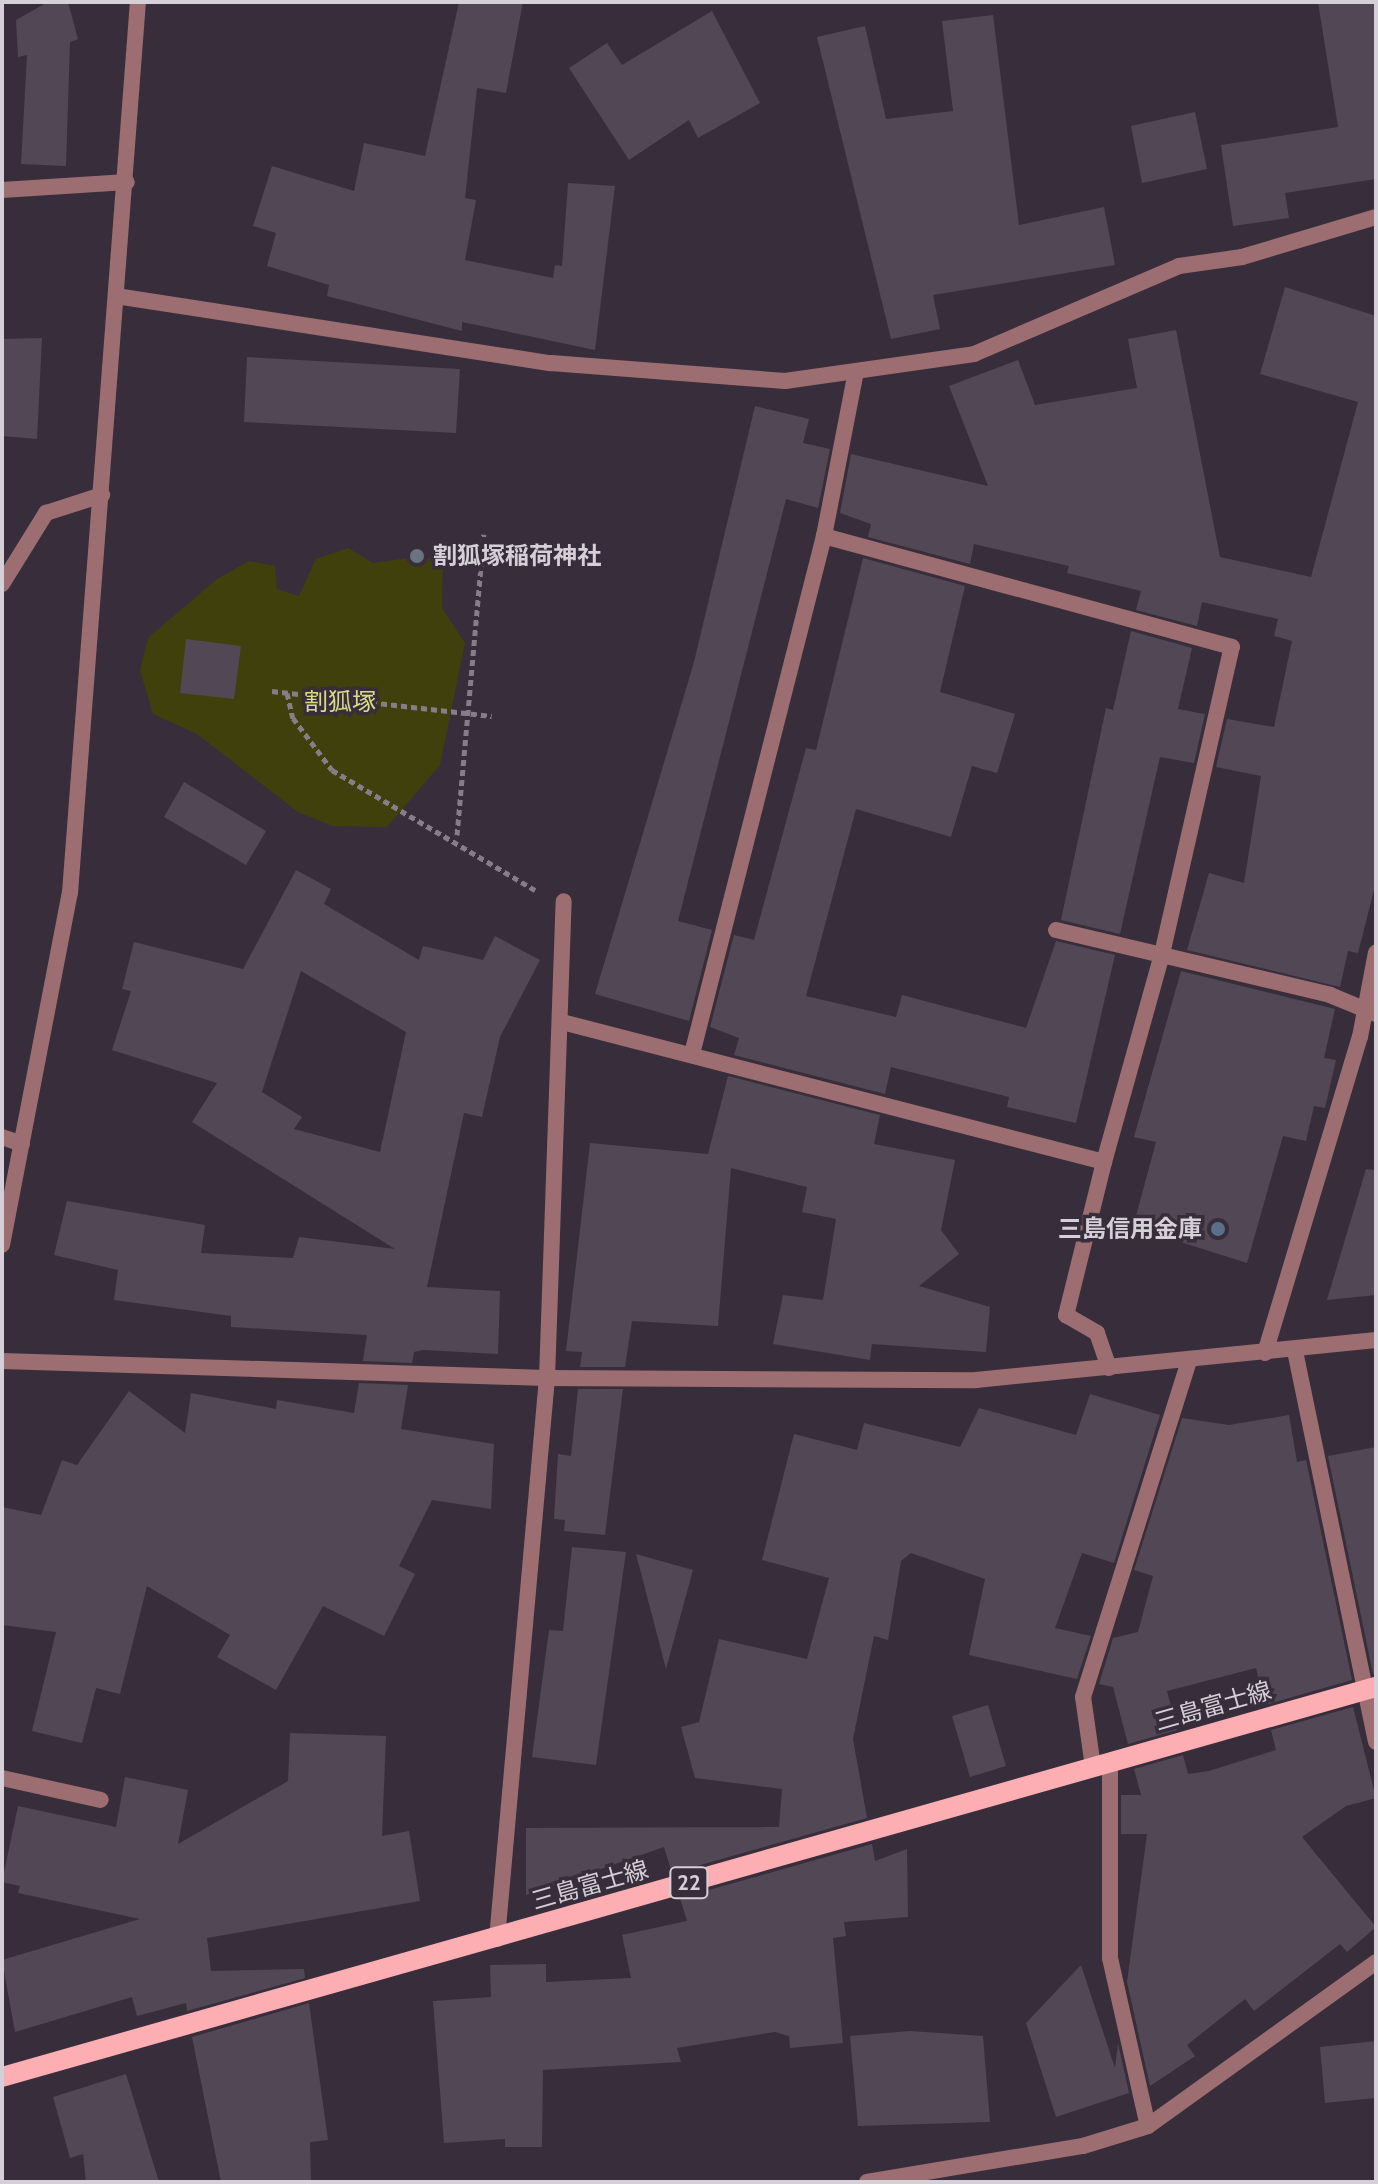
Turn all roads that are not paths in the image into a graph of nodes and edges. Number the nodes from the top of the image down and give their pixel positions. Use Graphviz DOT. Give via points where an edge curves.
graph roads {
  1 [pos="138,2"];
  2 [pos="127,182"];
  3 [pos="2,190"];
  4 [pos="1376,217"];
  5 [pos="116,296"];
  6 [pos="856,372"];
  7 [pos="102,495"];
  8 [pos="824,536"];
  9 [pos="2,583"];
  10 [pos="564,901"];
  11 [pos="1056,930"];
  12 [pos="1376,952"];
  13 [pos="1162,954"];
  14 [pos="1368,1010"];
  15 [pos="562,1022"];
  16 [pos="692,1054"];
  17 [pos="2,1137"];
  18 [pos="22,1144"];
  19 [pos="1104,1162"];
  20 [pos="2,1245"];
  21 [pos="1376,1340"];
  22 [pos="1295,1351"];
  23 [pos="1265,1353"];
  24 [pos="1189,1360"];
  25 [pos="2,1361"];
  26 [pos="1109,1368"];
  27 [pos="547,1378"];
  28 [pos="1369,1689"];
  29 [pos="1376,1742"];
  30 [pos="1102,1765"];
  31 [pos="2,1778"];
  32 [pos="101,1800"];
  33 [pos="497,1939"];
  34 [pos="1376,1962"];
  35 [pos="2,2077"];
  36 [pos="1148,2126"];
  37 [pos="867,2182"];
  1 -- 2 [label="street"];
  2 -- 3 [label="street"];
  2 -- 5 [label="street"];
  4 -- 6 [label="street" via="1242,257 1179,266 974,354"];
  5 -- 6 [label="street" via="579,366 785,381"];
  5 -- 7 [label="street"];
  6 -- 8 [label="street"];
  7 -- 9 [label="street" via="46,513"];
  7 -- 18 [label="street" via="70,893"];
  8 -- 13 [label="street" via="1232,647"];
  8 -- 16 [label="street"];
  10 -- 15 [label="street"];
  11 -- 13 [label="street"];
  12 -- 14 [label="street"];
  13 -- 14 [label="street"];
  13 -- 19 [label="street"];
  14 -- 23 [label="street"];
  15 -- 16 [label="street"];
  15 -- 27 [label="street"];
  16 -- 19 [label="street"];
  17 -- 18 [label="street"];
  18 -- 20 [label="street"];
  19 -- 26 [label="street" via="1066,1315 1097,1333"];
  21 -- 22 [label="street"];
  22 -- 23 [label="street"];
  22 -- 28 [label="street"];
  23 -- 24 [label="street"];
  24 -- 26 [label="street"];
  24 -- 30 [label="street" via="1083,1697"];
  25 -- 27 [label="street"];
  26 -- 27 [label="street" via="976,1380"];
  27 -- 33 [label="street"];
  28 -- 29 [label="street"];
  28 -- 30 [label="main road, 三島富士線 / 22"];
  30 -- 33 [label="main road, 三島富士線 / 22"];
  30 -- 36 [label="street" via="1110,1958"];
  31 -- 32 [label="street"];
  33 -- 35 [label="main road, 三島富士線 / 22"];
  34 -- 36 [label="street"];
  36 -- 37 [label="street" via="1083,2146"];
}
